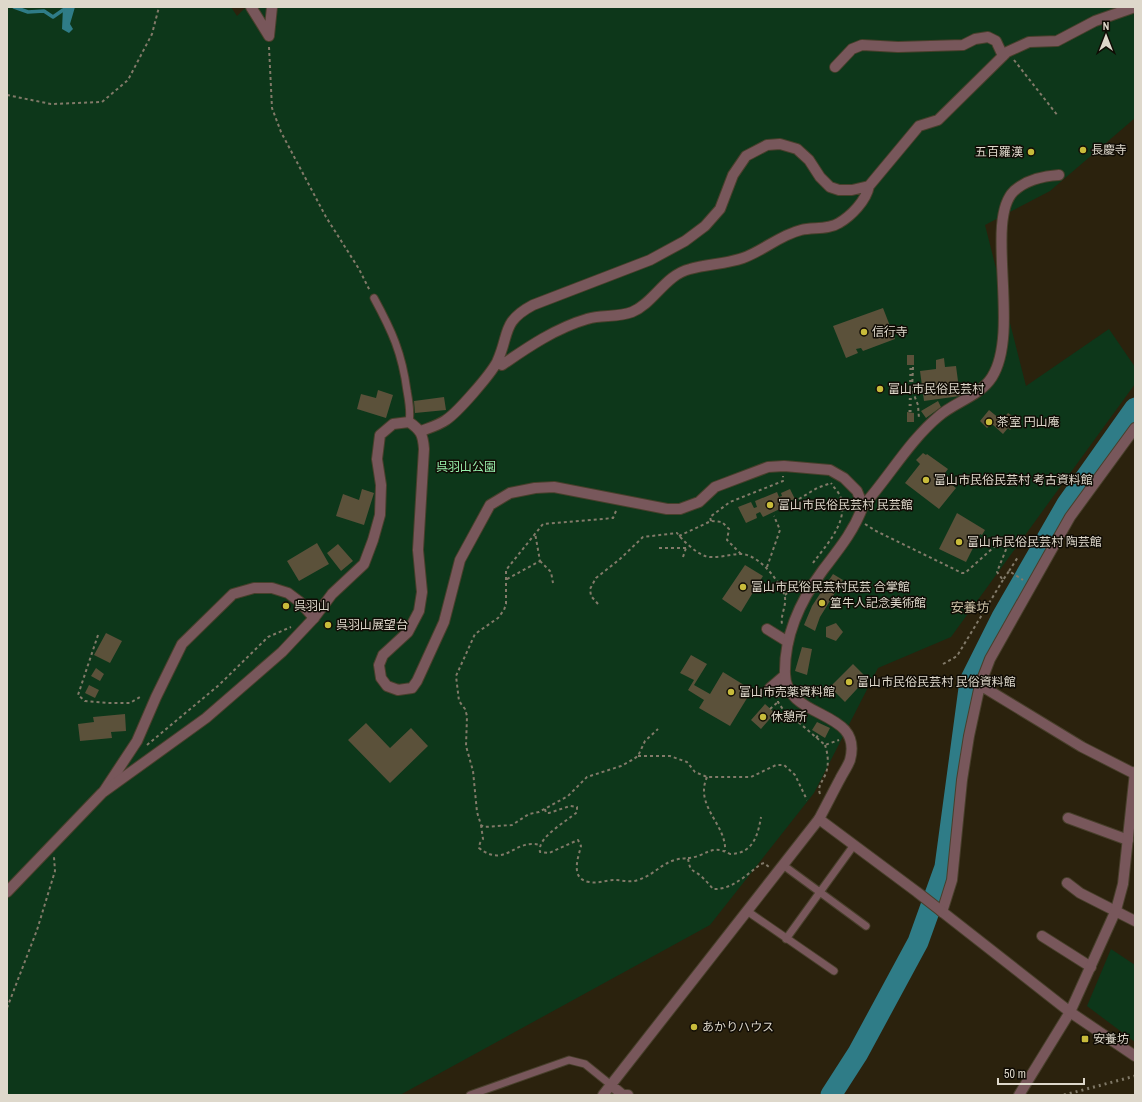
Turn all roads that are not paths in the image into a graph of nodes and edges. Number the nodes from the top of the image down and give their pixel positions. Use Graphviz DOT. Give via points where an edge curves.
graph roads {
  1 [pos="250,7"];
  2 [pos="272,7"];
  3 [pos="1135,7"];
  4 [pos="1005,54"];
  5 [pos="835,67"];
  6 [pos="1059,175"];
  7 [pos="869,186"];
  8 [pos="374,298"];
  9 [pos="497,362"];
  10 [pos="409,422"];
  11 [pos="1135,428"];
  12 [pos="421,431"];
  13 [pos="863,506"];
  14 [pos="314,618"];
  15 [pos="767,629"];
  16 [pos="789,638"];
  17 [pos="980,685"];
  18 [pos="1135,773"];
  19 [pos="102,793"];
  20 [pos="1068,818"];
  21 [pos="819,819"];
  22 [pos="1128,840"];
  23 [pos="854,845"];
  24 [pos="780,869"];
  25 [pos="1067,883"];
  26 [pos="7,892"];
  27 [pos="820,892"];
  28 [pos="1116,910"];
  29 [pos="747,911"];
  30 [pos="942,912"];
  31 [pos="1135,921"];
  32 [pos="866,926"];
  33 [pos="1042,936"];
  34 [pos="786,938"];
  35 [pos="1090,967"];
  36 [pos="834,971"];
  37 [pos="1070,1012"];
  38 [pos="1135,1056"];
  39 [pos="611,1085"];
  40 [pos="470,1095"];
  41 [pos="603,1095"];
  42 [pos="628,1095"];
  43 [pos="1019,1095"];
  1 -- 2 [label="street" via="269,36"];
  3 -- 4 [label="street" via="1095,22 1057,41 1029,42"];
  4 -- 5 [label="street" via="996,41 988,37 975,39 963,45 898,48 862,45 852,49"];
  4 -- 7 [label="street" via="938,120 919,126"];
  6 -- 13 [label="street" via="1044,176 1030,181 1014,191 1006,202 1002,224 1005,338 1001,357 992,377 981,390 920,429"];
  7 -- 9 [label="street" via="868,193 851,214 838,224 801,230 743,258 688,269 674,276 644,305 632,312 589,318 571,324 502,365"];
  7 -- 9 [label="street" via="852,190 830,187 797,149 780,144 767,145 746,156 733,175 720,209 705,226 685,241 650,260 518,313 509,326"];
  8 -- 10 [label="lane" via="391,328 404,364"];
  9 -- 12 [label="street" via="486,379 446,420"];
  10 -- 12 [label="street"];
  10 -- 14 [label="street" via="393,424 380,435 377,459 381,485 380,515 364,564 332,594"];
  11 -- 17 [label="street" via="1070,517 990,659"];
  12 -- 13 [label="street" via="424,449 418,550 422,592 419,611 408,632 383,655 379,665 381,678 387,686 398,690 412,688 417,681 444,622 460,560 490,505 510,493 554,487 667,509 680,509 699,502 715,487 768,467 784,466 830,470 858,491"];
  13 -- 16 [label="street" via="847,539 804,598"];
  14 -- 19 [label="street" via="282,652 206,718"];
  14 -- 19 [label="street" via="288,593 272,588 254,588 233,594 182,644 137,742"];
  15 -- 16 [label="street"];
  16 -- 21 [label="street" via="778,682 788,687 803,705 838,722 850,736 852,746 850,761"];
  17 -- 18 [label="street" via="1082,747"];
  17 -- 30 [label="street" via="962,780 952,880"];
  18 -- 22 [label="street"];
  19 -- 26 [label="street"];
  20 -- 22 [label="street"];
  21 -- 23 [label="street"];
  21 -- 24 [label="street"];
  22 -- 28 [label="street" via="1123,884"];
  23 -- 27 [label="lane"];
  23 -- 30 [label="street"];
  24 -- 27 [label="lane"];
  24 -- 29 [label="street"];
  25 -- 28 [label="street" via="1080,893"];
  27 -- 32 [label="lane"];
  27 -- 34 [label="lane"];
  28 -- 31 [label="street"];
  28 -- 35 [label="street"];
  29 -- 34 [label="lane"];
  29 -- 39 [label="street"];
  30 -- 37 [label="street"];
  33 -- 35 [label="street"];
  34 -- 36 [label="lane"];
  35 -- 37 [label="street"];
  37 -- 38 [label="street"];
  37 -- 43 [label="street"];
  39 -- 40 [label="lane" via="585,1064 569,1060"];
  39 -- 41 [label="street"];
  39 -- 42 [label="street"];
}
